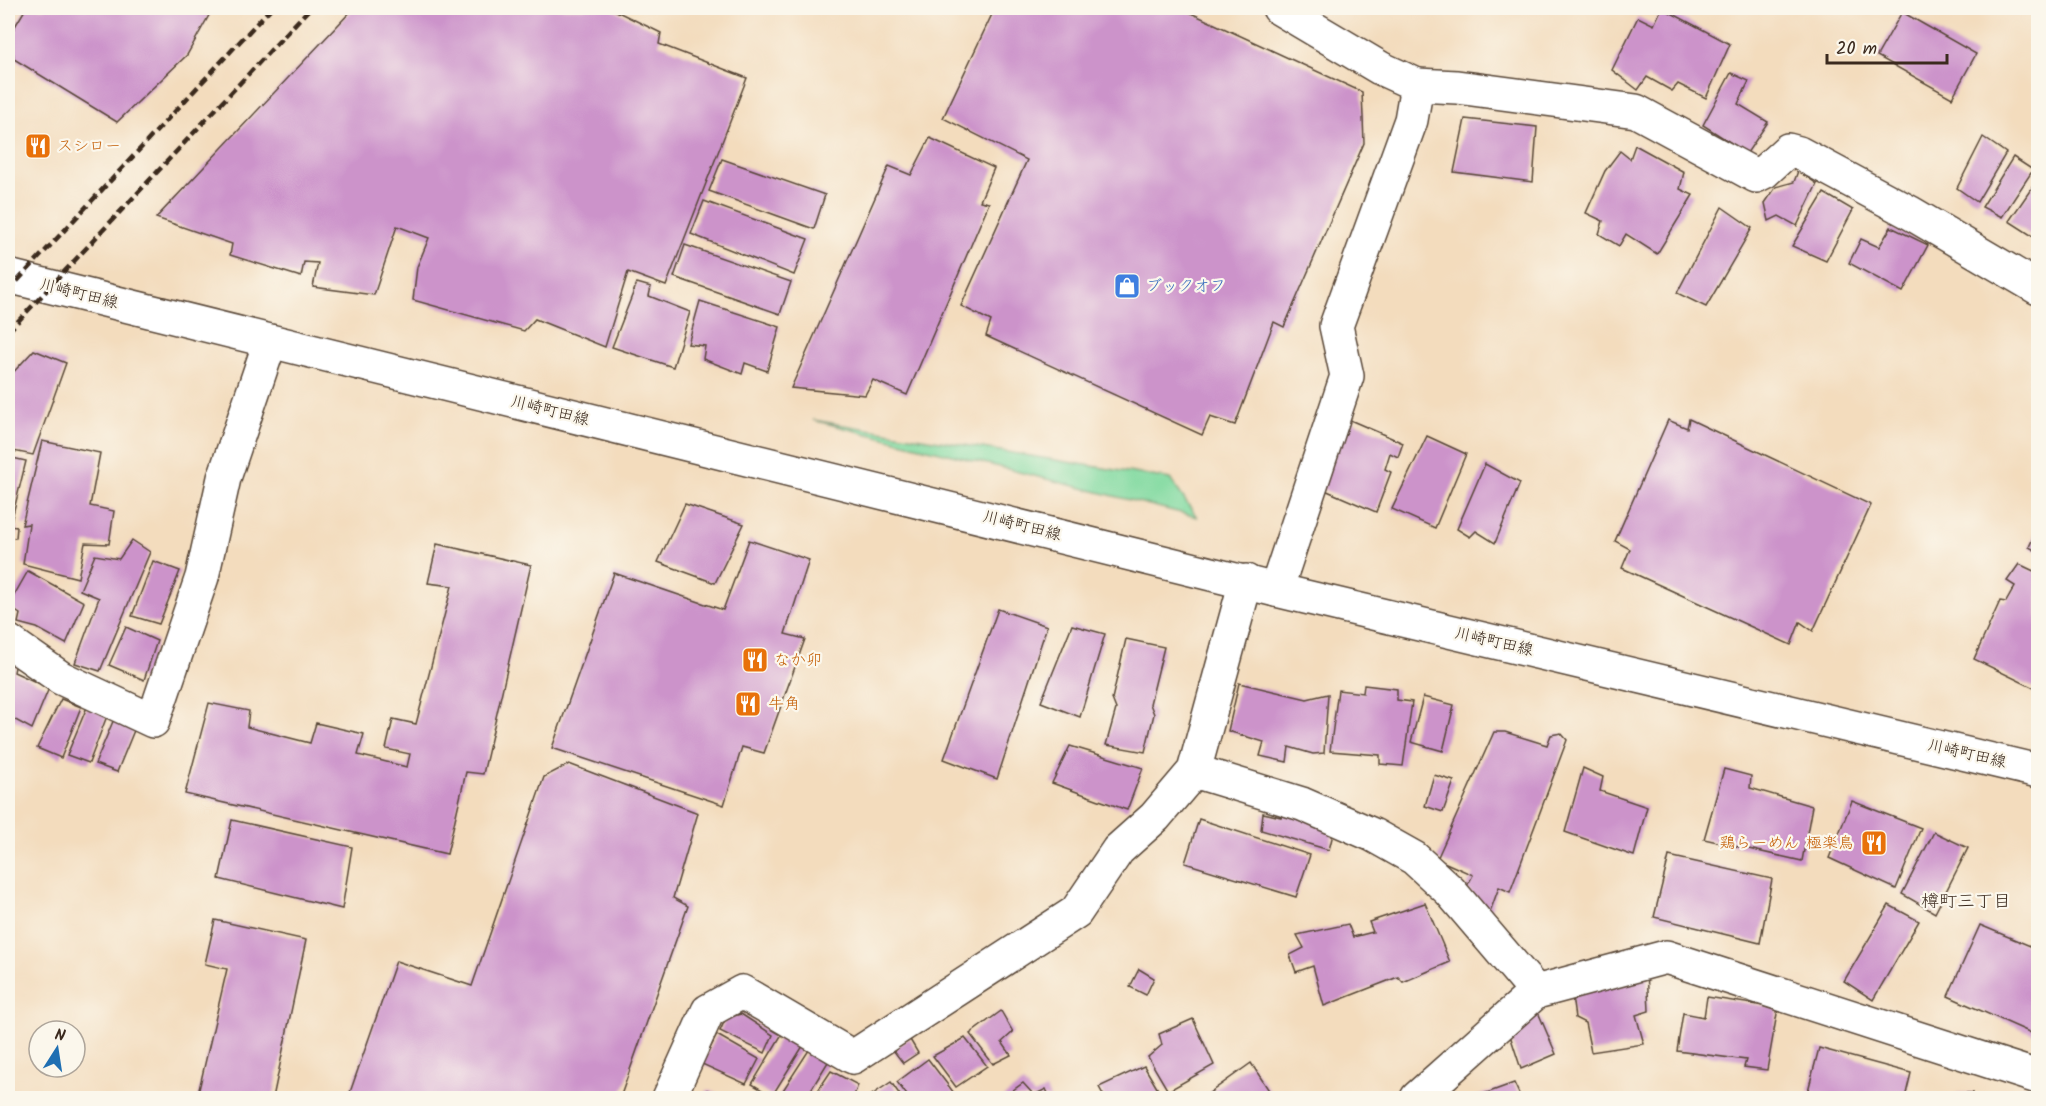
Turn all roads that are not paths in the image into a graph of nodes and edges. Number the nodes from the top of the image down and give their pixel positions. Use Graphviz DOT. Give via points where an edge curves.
graph roads {
  1 [pos="1279,8"];
  2 [pos="1417,85"];
  3 [pos="8,276"];
  4 [pos="2038,288"];
  5 [pos="270,342"];
  6 [pos="1261,585"];
  7 [pos="8,641"];
  8 [pos="1194,771"];
  9 [pos="2038,771"];
  10 [pos="1536,992"];
  11 [pos="2038,1077"];
  12 [pos="669,1098"];
  13 [pos="1416,1098"];
  1 -- 2 [label="street" via="1380,68"];
  2 -- 4 [label="street" via="1636,111 1756,176 1788,150 1799,153"];
  2 -- 6 [label="street" via="1411,120 1336,326 1347,376"];
  3 -- 5 [label="street, 川崎町田線"];
  5 -- 6 [label="street, 川崎町田線"];
  5 -- 7 [label="street" via="224,478 202,577 153,721 61,678"];
  6 -- 8 [label="street"];
  6 -- 9 [label="street, 川崎町田線"];
  8 -- 10 [label="street" via="1302,804 1414,858 1450,891"];
  8 -- 12 [label="street" via="1155,818 1118,850 1076,912 853,1057 742,992 708,1011"];
  10 -- 11 [label="street" via="1666,957"];
  10 -- 13 [label="street"];
}
